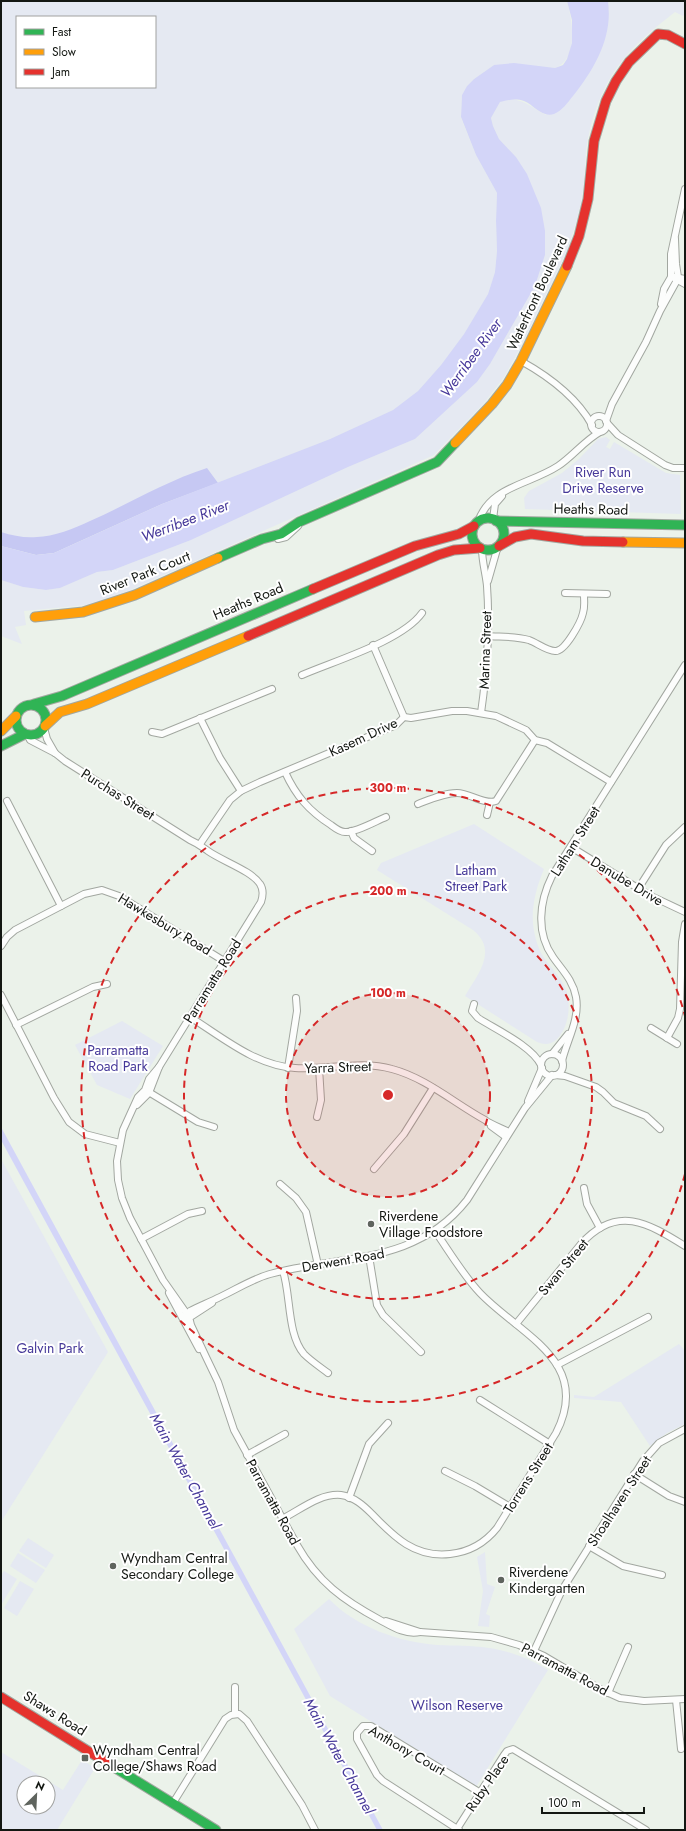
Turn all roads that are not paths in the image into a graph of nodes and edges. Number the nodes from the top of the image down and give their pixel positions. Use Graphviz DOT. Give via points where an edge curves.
graph roads {
  1 [pos="685,44"];
  2 [pos="685,189"];
  3 [pos="675,239"];
  4 [pos="671,277"];
  5 [pos="677,278"];
  6 [pos="685,278"];
  7 [pos="685,284"];
  8 [pos="660,311"];
  9 [pos="520,361"];
  10 [pos="612,404"];
  11 [pos="583,412"];
  12 [pos="597,417"];
  13 [pos="607,422"];
  14 [pos="592,426"];
  15 [pos="602,431"];
  16 [pos="618,435"];
  17 [pos="584,444"];
  18 [pos="437,462"];
  19 [pos="685,468"];
  20 [pos="517,487"];
  21 [pos="494,520"];
  22 [pos="476,524"];
  23 [pos="685,525"];
  24 [pos="685,543"];
  25 [pos="499,546"];
  26 [pos="481,549"];
  27 [pos="487,587"];
  28 [pos="565,593"];
  29 [pos="607,594"];
  30 [pos="584,595"];
  31 [pos="422,614"];
  32 [pos="35,617"];
  33 [pos="486,636"];
  34 [pos="373,645"];
  35 [pos="685,665"];
  36 [pos="302,675"];
  37 [pos="272,689"];
  38 [pos="34,704"];
  39 [pos="480,712"];
  40 [pos="16,716"];
  41 [pos="404,717"];
  42 [pos="200,718"];
  43 [pos="45,727"];
  44 [pos="1,731"];
  45 [pos="152,732"];
  46 [pos="26,734"];
  47 [pos="535,740"];
  48 [pos="1,746"];
  49 [pos="54,753"];
  50 [pos="285,772"];
  51 [pos="611,782"];
  52 [pos="241,791"];
  53 [pos="7,801"];
  54 [pos="490,802"];
  55 [pos="418,804"];
  56 [pos="487,815"];
  57 [pos="386,817"];
  58 [pos="685,827"];
  59 [pos="351,831"];
  60 [pos="201,842"];
  61 [pos="571,847"];
  62 [pos="372,851"];
  63 [pos="638,889"];
  64 [pos="61,906"];
  65 [pos="685,912"];
  66 [pos="685,924"];
  67 [pos="1,946"];
  68 [pos="224,961"];
  69 [pos="107,984"];
  70 [pos="1,996"];
  71 [pos="296,998"];
  72 [pos="474,1004"];
  73 [pos="190,1017"];
  74 [pos="16,1025"];
  75 [pos="651,1028"];
  76 [pos="572,1030"];
  77 [pos="667,1038"];
  78 [pos="677,1044"];
  79 [pos="527,1049"];
  80 [pos="550,1054"];
  81 [pos="562,1063"];
  82 [pos="541,1066"];
  83 [pos="288,1068"];
  84 [pos="319,1068"];
  85 [pos="554,1075"];
  86 [pos="572,1078"];
  87 [pos="432,1088"];
  88 [pos="147,1091"];
  89 [pos="525,1108"];
  90 [pos="317,1117"];
  91 [pos="214,1127"];
  92 [pos="660,1129"];
  93 [pos="508,1135"];
  94 [pos="120,1143"];
  95 [pos="374,1169"];
  96 [pos="280,1184"];
  97 [pos="584,1188"];
  98 [pos="202,1211"];
  99 [pos="600,1228"];
  100 [pos="435,1231"];
  101 [pos="141,1239"];
  102 [pos="685,1246"];
  103 [pos="369,1256"];
  104 [pos="318,1265"];
  105 [pos="283,1271"];
  106 [pos="187,1316"];
  107 [pos="648,1317"];
  108 [pos="516,1324"];
  109 [pos="421,1352"];
  110 [pos="557,1365"];
  111 [pos="328,1373"];
  112 [pos="480,1400"];
  113 [pos="388,1423"];
  114 [pos="685,1428"];
  115 [pos="285,1434"];
  116 [pos="550,1444"];
  117 [pos="247,1455"];
  118 [pos="445,1471"];
  119 [pos="634,1474"];
  120 [pos="349,1498"];
  121 [pos="685,1502"];
  122 [pos="510,1507"];
  123 [pos="282,1519"];
  124 [pos="589,1546"];
  125 [pos="662,1575"];
  126 [pos="628,1647"];
  127 [pos="534,1651"];
  128 [pos="235,1687"];
  129 [pos="608,1693"];
  130 [pos="1,1696"];
  131 [pos="685,1699"];
  132 [pos="676,1700"];
  133 [pos="235,1714"];
  134 [pos="681,1749"];
  135 [pos="479,1792"];
  136 [pos="173,1803"];
  137 [pos="458,1829"];
  138 [pos="216,1830"];
  139 [pos="315,1830"];
  140 [pos="646,1830"];
  1 -- 9 [label="main road, Waterfront Boulevard" via="668,35 654,37 628,62 616,81 601,114 594,141 588,199 579,236 567,267"];
  2 -- 3 [label="street"];
  3 -- 4 [label="street" via="671,254"];
  3 -- 5 [label="street"];
  4 -- 5 [label="street"];
  4 -- 8 [label="street" via="664,289"];
  5 -- 6 [label="street"];
  5 -- 7 [label="street"];
  5 -- 8 [label="street"];
  8 -- 10 [label="street"];
  9 -- 11 [label="street" via="554,382"];
  9 -- 18 [label="main road, Waterfront Boulevard" via="507,385 492,404"];
  10 -- 12 [label="street"];
  10 -- 13 [label="street"];
  11 -- 12 [label="street"];
  11 -- 14 [label="street"];
  12 -- 13 [label="street" via="603,417"];
  12 -- 14 [label="street" via="592,420"];
  13 -- 15 [label="street" via="606,428"];
  13 -- 16 [label="street"];
  14 -- 15 [label="street" via="596,431"];
  14 -- 17 [label="street"];
  15 -- 16 [label="street"];
  15 -- 17 [label="street"];
  16 -- 19 [label="street" via="665,465"];
  17 -- 20 [label="street" via="558,466"];
  18 -- 32 [label="main road, River Park Court" via="299,522 281,534 262,539 135,595 83,612"];
  20 -- 21 [label="street" via="497,500 494,505"];
  20 -- 22 [label="street" via="492,499 483,508"];
  21 -- 22 [label="main road" via="485,519"];
  21 -- 23 [label="main road, Heaths Road"];
  21 -- 25 [label="main road" via="501,525 504,533"];
  22 -- 26 [label="main road" via="472,539"];
  22 -- 38 [label="main road, Heaths Road" via="462,533 415,546 62,696"];
  24 -- 25 [label="main road, Heaths Road" via="583,541 531,534 515,537"];
  25 -- 26 [label="main road" via="491,550"];
  25 -- 27 [label="street, Marina Street" via="493,559"];
  26 -- 27 [label="street, Marina Street"];
  26 -- 43 [label="main road" via="454,550 438,555 87,704 60,712"];
  27 -- 33 [label="street, Marina Street"];
  28 -- 30 [label="street"];
  29 -- 30 [label="street"];
  30 -- 33 [label="street" via="584,612 581,619 559,650 552,651 531,641 517,638"];
  31 -- 34 [label="street" via="417,626"];
  33 -- 39 [label="street, Marina Street" via="486,677"];
  34 -- 36 [label="street"];
  34 -- 41 [label="street"];
  35 -- 51 [label="street, Latham Street"];
  37 -- 42 [label="street"];
  38 -- 40 [label="main road" via="22,707"];
  38 -- 43 [label="main road" via="41,707 45,713"];
  39 -- 41 [label="street, Kasem Drive" via="452,711"];
  39 -- 47 [label="street, Kasem Drive" via="511,722 530,733"];
  40 -- 44 [label="main road"];
  40 -- 46 [label="main road" via="17,725"];
  41 -- 50 [label="street, Kasem Drive" via="396,725"];
  42 -- 45 [label="street" via="162,734"];
  42 -- 52 [label="street" via="220,758"];
  43 -- 46 [label="main road" via="37,734"];
  43 -- 49 [label="street" via="47,740"];
  46 -- 48 [label="main road"];
  46 -- 49 [label="street, Purchas Street" via="30,740"];
  47 -- 51 [label="street, Kasem Drive" via="547,743"];
  47 -- 54 [label="street" via="500,798"];
  49 -- 60 [label="street, Purchas Street" via="183,834"];
  50 -- 52 [label="street, Kasem Drive"];
  50 -- 59 [label="street" via="307,808 338,830 346,833"];
  51 -- 61 [label="street, Latham Street"];
  52 -- 60 [label="street, Kasem Drive" via="222,810"];
  53 -- 64 [label="street"];
  54 -- 55 [label="street" via="459,793 447,793"];
  54 -- 56 [label="street"];
  57 -- 59 [label="street"];
  58 -- 63 [label="street" via="666,845"];
  59 -- 62 [label="street" via="354,838"];
  60 -- 68 [label="street, Parramatta Road" via="256,880 262,887 261,902"];
  61 -- 63 [label="street, Danube Drive"];
  61 -- 76 [label="street, Latham Street" via="547,887 541,919 548,948 574,990 577,1007"];
  63 -- 65 [label="street, Danube Drive"];
  64 -- 67 [label="street, Hawkesbury Road" via="16,930"];
  64 -- 68 [label="street, Hawkesbury Road" via="90,892 111,892"];
  66 -- 77 [label="street" via="680,1009"];
  68 -- 73 [label="street, Parramatta Road"];
  69 -- 74 [label="street" via="93,987"];
  70 -- 74 [label="street"];
  71 -- 83 [label="street" via="297,1011"];
  72 -- 79 [label="street" via="472,1011 478,1018"];
  73 -- 83 [label="street, Yarra Street" via="254,1056"];
  73 -- 88 [label="street, Parramatta Road"];
  74 -- 94 [label="street" via="69,1122 85,1134"];
  75 -- 77 [label="street"];
  76 -- 80 [label="street, Latham Street"];
  76 -- 81 [label="street, Latham Street"];
  77 -- 78 [label="street"];
  79 -- 80 [label="street"];
  79 -- 82 [label="street" via="538,1059"];
  80 -- 81 [label="street" via="558,1056"];
  80 -- 82 [label="street" via="543,1058"];
  81 -- 85 [label="street" via="560,1071"];
  81 -- 86 [label="street"];
  82 -- 85 [label="street" via="546,1073"];
  82 -- 89 [label="street, Derwent Road"];
  83 -- 84 [label="street, Yarra Street"];
  84 -- 87 [label="street, Yarra Street" via="382,1066 406,1073"];
  84 -- 90 [label="street" via="320,1100"];
  85 -- 86 [label="street"];
  85 -- 89 [label="street, Derwent Road"];
  86 -- 92 [label="street" via="600,1089 614,1103 646,1116"];
  87 -- 93 [label="street, Yarra Street"];
  87 -- 95 [label="street" via="404,1134"];
  88 -- 91 [label="street" via="198,1122"];
  88 -- 94 [label="street, Parramatta Road" via="126,1122"];
  89 -- 93 [label="street, Derwent Road"];
  93 -- 100 [label="street, Derwent Road" via="467,1200"];
  94 -- 101 [label="street, Parramatta Road" via="117,1172 119,1189 124,1207"];
  96 -- 104 [label="street" via="296,1198 306,1212"];
  97 -- 99 [label="street" via="587,1204"];
  98 -- 101 [label="street" via="188,1214"];
  99 -- 102 [label="street, Swan Street" via="617,1222 639,1222 655,1228"];
  99 -- 108 [label="street, Swan Street" via="581,1244"];
  100 -- 103 [label="street, Derwent Road" via="398,1249"];
  100 -- 108 [label="street, Torrens Street" via="477,1290"];
  101 -- 106 [label="street, Parramatta Road" via="172,1300"];
  103 -- 104 [label="street, Derwent Road"];
  103 -- 109 [label="street" via="377,1305 383,1315"];
  104 -- 105 [label="street, Derwent Road"];
  105 -- 106 [label="street, Derwent Road" via="258,1278"];
  105 -- 111 [label="street" via="298,1345"];
  106 -- 117 [label="street, Parramatta Road" via="186,1326 218,1382 234,1430"];
  107 -- 110 [label="street"];
  108 -- 110 [label="street, Torrens Street" via="547,1351"];
  110 -- 116 [label="street, Torrens Street" via="564,1384 566,1404 561,1425"];
  112 -- 116 [label="street"];
  113 -- 120 [label="street" via="369,1444"];
  114 -- 119 [label="street, Shoalhaven Street" via="654,1447"];
  115 -- 117 [label="street"];
  116 -- 122 [label="street, Torrens Street"];
  117 -- 123 [label="street, Parramatta Road"];
  118 -- 122 [label="street"];
  119 -- 121 [label="street" via="669,1496"];
  119 -- 124 [label="street, Shoalhaven Street"];
  120 -- 122 [label="street, Torrens Street" via="362,1505 403,1544 424,1553 438,1555 461,1552 481,1543 497,1528"];
  120 -- 123 [label="street, Torrens Street" via="335,1495 323,1498"];
  123 -- 127 [label="street, Parramatta Road" via="301,1552 322,1580 353,1606 405,1632 491,1638 512,1642"];
  124 -- 125 [label="street" via="623,1566"];
  124 -- 127 [label="street, Shoalhaven Street" via="559,1596"];
  126 -- 129 [label="street"];
  127 -- 129 [label="street, Parramatta Road"];
  128 -- 133 [label="street"];
  129 -- 132 [label="street, Parramatta Road" via="644,1702"];
  130 -- 136 [label="main road, Shaws Road"];
  131 -- 132 [label="street, Parramatta Road"];
  132 -- 134 [label="street"];
  133 -- 136 [label="street" via="225,1719"];
  133 -- 139 [label="street" via="242,1715 248,1721 302,1804"];
  135 -- 137 [label="street, Ruby Place"];
  135 -- 137 [label="street, Anthony Court" via="371,1726 365,1725 358,1732 357,1739 380,1778 391,1788"];
  135 -- 140 [label="street, Ruby Place" via="505,1753 514,1750"];
  136 -- 138 [label="main road, Shaws Road"];
}
